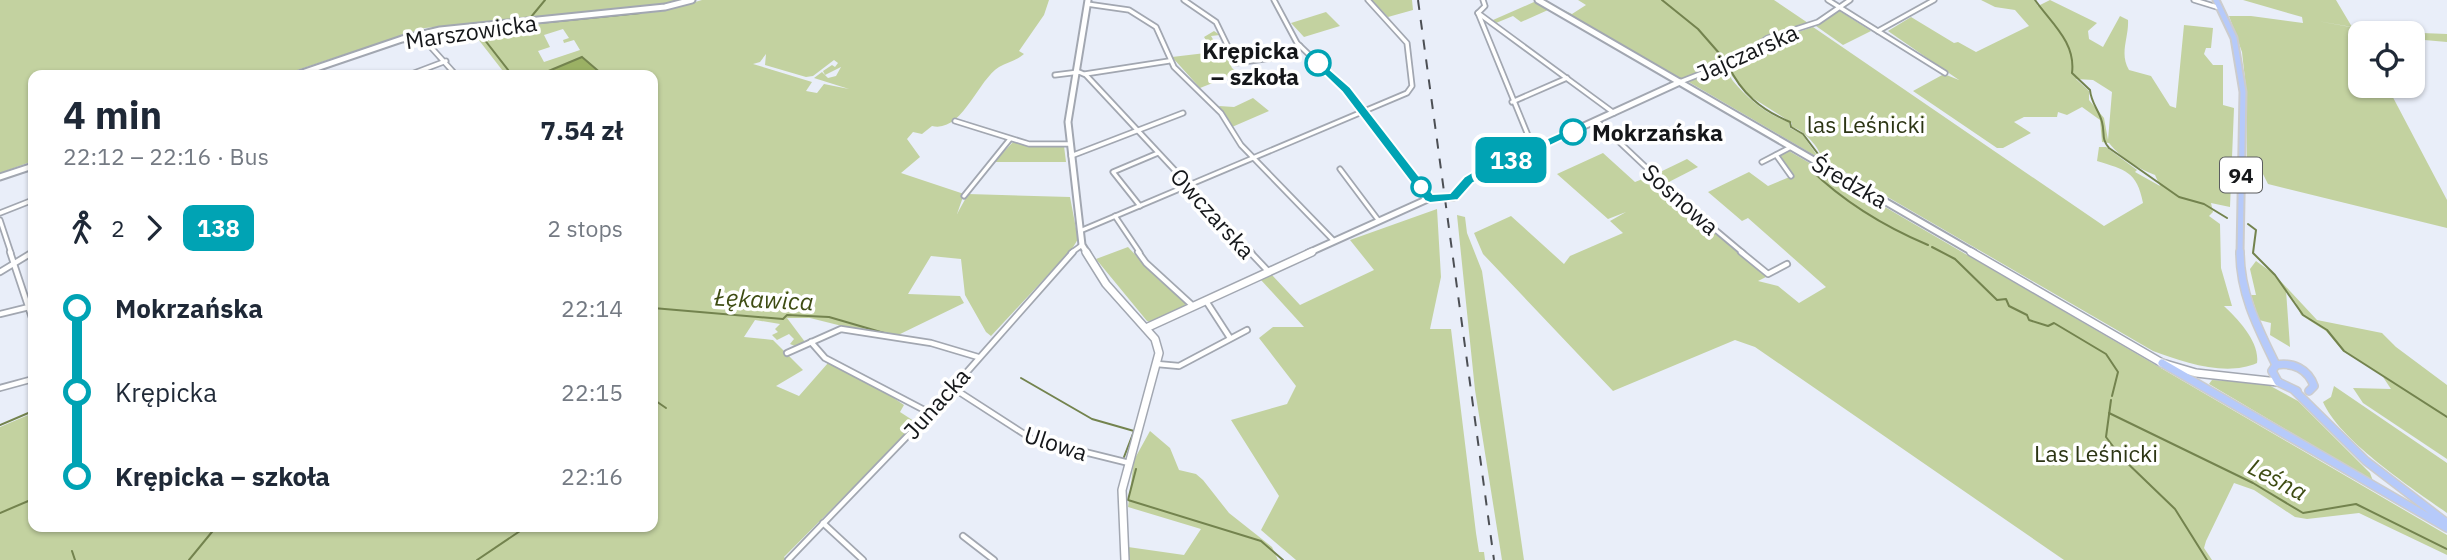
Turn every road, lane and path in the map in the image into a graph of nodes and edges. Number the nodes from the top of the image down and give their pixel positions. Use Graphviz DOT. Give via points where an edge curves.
graph roads {
  1 [pos="692,0"];
  2 [pos="1184,0"];
  3 [pos="1274,0"];
  4 [pos="1368,0"];
  5 [pos="1483,0"];
  6 [pos="1538,0"];
  7 [pos="1828,0"];
  8 [pos="1850,0"];
  9 [pos="1934,0"];
  10 [pos="2194,0"];
  11 [pos="2209,0"];
  12 [pos="1087,2"];
  13 [pos="2218,3"];
  14 [pos="1838,7"];
  15 [pos="1478,13"];
  16 [pos="1878,31"];
  17 [pos="420,35"];
  18 [pos="1300,46"];
  19 [pos="446,61"];
  20 [pos="1169,61"];
  21 [pos="312,70"];
  22 [pos="422,70"];
  23 [pos="452,70"];
  24 [pos="1074,72"];
  25 [pos="1945,73"];
  26 [pos="1085,74"];
  27 [pos="1055,75"];
  28 [pos="1567,78"];
  29 [pos="1680,82"];
  30 [pos="1513,102"];
  31 [pos="1363,111"];
  32 [pos="1183,113"];
  33 [pos="1614,113"];
  34 [pos="955,121"];
  35 [pos="1597,121"];
  36 [pos="1138,131"];
  37 [pos="1010,139"];
  38 [pos="1069,144"];
  39 [pos="1791,147"];
  40 [pos="1534,150"];
  41 [pos="1158,153"];
  42 [pos="1776,155"];
  43 [pos="1070,156"];
  44 [pos="1253,158"];
  45 [pos="1762,162"];
  46 [pos="28,168"];
  47 [pos="1340,169"];
  48 [pos="1791,176"];
  49 [pos="0,177"];
  50 [pos="1188,185"];
  51 [pos="964,196"];
  52 [pos="1430,198"];
  53 [pos="28,203"];
  54 [pos="1140,206"];
  55 [pos="0,213"];
  56 [pos="1115,216"];
  57 [pos="0,220"];
  58 [pos="1379,221"];
  59 [pos="1080,231"];
  60 [pos="2,237"];
  61 [pos="1334,241"];
  62 [pos="1082,245"];
  63 [pos="28,255"];
  64 [pos="14,264"];
  65 [pos="1787,264"];
  66 [pos="1268,271"];
  67 [pos="0,272"];
  68 [pos="28,299"];
  69 [pos="1205,300"];
  70 [pos="1193,306"];
  71 [pos="28,308"];
  72 [pos="0,314"];
  73 [pos="1146,328"];
  74 [pos="1247,330"];
  75 [pos="1230,338"];
  76 [pos="811,342"];
  77 [pos="2269,348"];
  78 [pos="787,353"];
  79 [pos="978,358"];
  80 [pos="2162,363"];
  81 [pos="1157,364"];
  82 [pos="2288,364"];
  83 [pos="2274,368"];
  84 [pos="2249,376"];
  85 [pos="28,380"];
  86 [pos="2278,382"];
  87 [pos="0,388"];
  88 [pos="953,388"];
  89 [pos="2295,391"];
  90 [pos="2309,391"];
  91 [pos="2314,409"];
  92 [pos="930,413"];
  93 [pos="1129,463"];
  94 [pos="824,523"];
  95 [pos="2447,525"];
  96 [pos="963,536"];
  97 [pos="788,560"];
  98 [pos="863,560"];
  99 [pos="994,560"];
  100 [pos="1125,560"];
  1 -- 17 [label="street, Marszowicka"];
  2 -- 18 [label="street" via="1216,22 1236,63 1272,58"];
  3 -- 18 [label="street"];
  4 -- 31 [label="street" via="1407,43 1412,86 1407,93"];
  5 -- 15 [label="street" via="1485,6"];
  6 -- 29 [label="street, Średzka"];
  7 -- 14 [label="street"];
  8 -- 14 [label="street, Jajczarska"];
  9 -- 16 [label="street"];
  10 -- 13 [label="street"];
  11 -- 13 [label="street"];
  12 -- 20 [label="street" via="1123,8 1146,18 1164,39"];
  12 -- 24 [label="street"];
  13 -- 77 [label="main road, 94" via="2236,45 2244,92 2240,274 2249,310"];
  14 -- 16 [label="street"];
  14 -- 29 [label="street, Jajczarska" via="1818,22 1768,38 1736,60"];
  15 -- 28 [label="street"];
  15 -- 30 [label="street"];
  16 -- 25 [label="street"];
  17 -- 19 [label="street"];
  17 -- 21 [label="street, Marszowicka"];
  18 -- 31 [label="street"];
  19 -- 22 [label="street"];
  19 -- 23 [label="street"];
  20 -- 26 [label="street"];
  20 -- 44 [label="street" via="1221,113 1233,136"];
  24 -- 26 [label="street"];
  24 -- 27 [label="street"];
  24 -- 38 [label="street"];
  26 -- 36 [label="street, Owczarska"];
  28 -- 30 [label="street"];
  28 -- 33 [label="street"];
  29 -- 33 [label="street"];
  29 -- 39 [label="street, Średzka"];
  30 -- 40 [label="street"];
  31 -- 44 [label="street"];
  31 -- 52 [label="street"];
  32 -- 36 [label="street"];
  33 -- 35 [label="street"];
  34 -- 37 [label="street"];
  35 -- 40 [label="street"];
  35 -- 65 [label="street, Sosnowa" via="1768,274"];
  36 -- 41 [label="street, Owczarska"];
  36 -- 43 [label="street"];
  37 -- 38 [label="street"];
  37 -- 51 [label="street"];
  38 -- 43 [label="street"];
  39 -- 42 [label="street"];
  39 -- 80 [label="street, Średzka"];
  40 -- 52 [label="street" via="1468,180 1454,197"];
  41 -- 50 [label="street, Owczarska"];
  41 -- 54 [label="street, Owczarska" via="1113,172"];
  42 -- 45 [label="street"];
  42 -- 48 [label="street"];
  43 -- 59 [label="street"];
  44 -- 50 [label="street"];
  44 -- 61 [label="street"];
  46 -- 49 [label="street"];
  47 -- 58 [label="street"];
  50 -- 54 [label="street"];
  50 -- 66 [label="street, Owczarska"];
  52 -- 58 [label="street"];
  53 -- 55 [label="street"];
  54 -- 56 [label="street"];
  56 -- 59 [label="street"];
  56 -- 70 [label="street" via="1146,263"];
  57 -- 60 [label="street"];
  58 -- 61 [label="street"];
  59 -- 62 [label="street"];
  60 -- 64 [label="street"];
  61 -- 66 [label="street"];
  62 -- 73 [label="street" via="1106,284"];
  62 -- 79 [label="street, Junacka"];
  63 -- 64 [label="street"];
  64 -- 67 [label="street"];
  64 -- 68 [label="street"];
  66 -- 69 [label="street"];
  69 -- 70 [label="street"];
  69 -- 75 [label="street"];
  70 -- 73 [label="street"];
  71 -- 72 [label="street"];
  73 -- 81 [label="street" via="1158,345"];
  74 -- 75 [label="street"];
  75 -- 81 [label="street" via="1180,366"];
  76 -- 78 [label="street"];
  76 -- 79 [label="street" via="841,329 931,343"];
  76 -- 92 [label="street" via="825,358"];
  77 -- 82 [label="main road, 94"];
  77 -- 83 [label="main road, 94"];
  79 -- 88 [label="street, Junacka"];
  80 -- 84 [label="street, Średzka" via="2196,373"];
  80 -- 95 [label="main road"];
  81 -- 93 [label="street"];
  82 -- 83 [label="main road"];
  82 -- 90 [label="main road, 94" via="2312,378 2314,386"];
  83 -- 84 [label="street"];
  83 -- 86 [label="main road, 94"];
  84 -- 86 [label="street"];
  85 -- 87 [label="street"];
  86 -- 89 [label="main road, 94"];
  88 -- 92 [label="street, Junacka"];
  88 -- 93 [label="street, Ulowa" via="1032,439"];
  89 -- 90 [label="main road, 94"];
  89 -- 91 [label="main road, 94"];
  90 -- 91 [label="main road, 94"];
  91 -- 95 [label="main road, 94" via="2366,461"];
  92 -- 94 [label="street, Junacka"];
  93 -- 100 [label="street" via="1122,490"];
  94 -- 97 [label="street, Junacka"];
  94 -- 98 [label="street"];
  96 -- 99 [label="street"];
}
